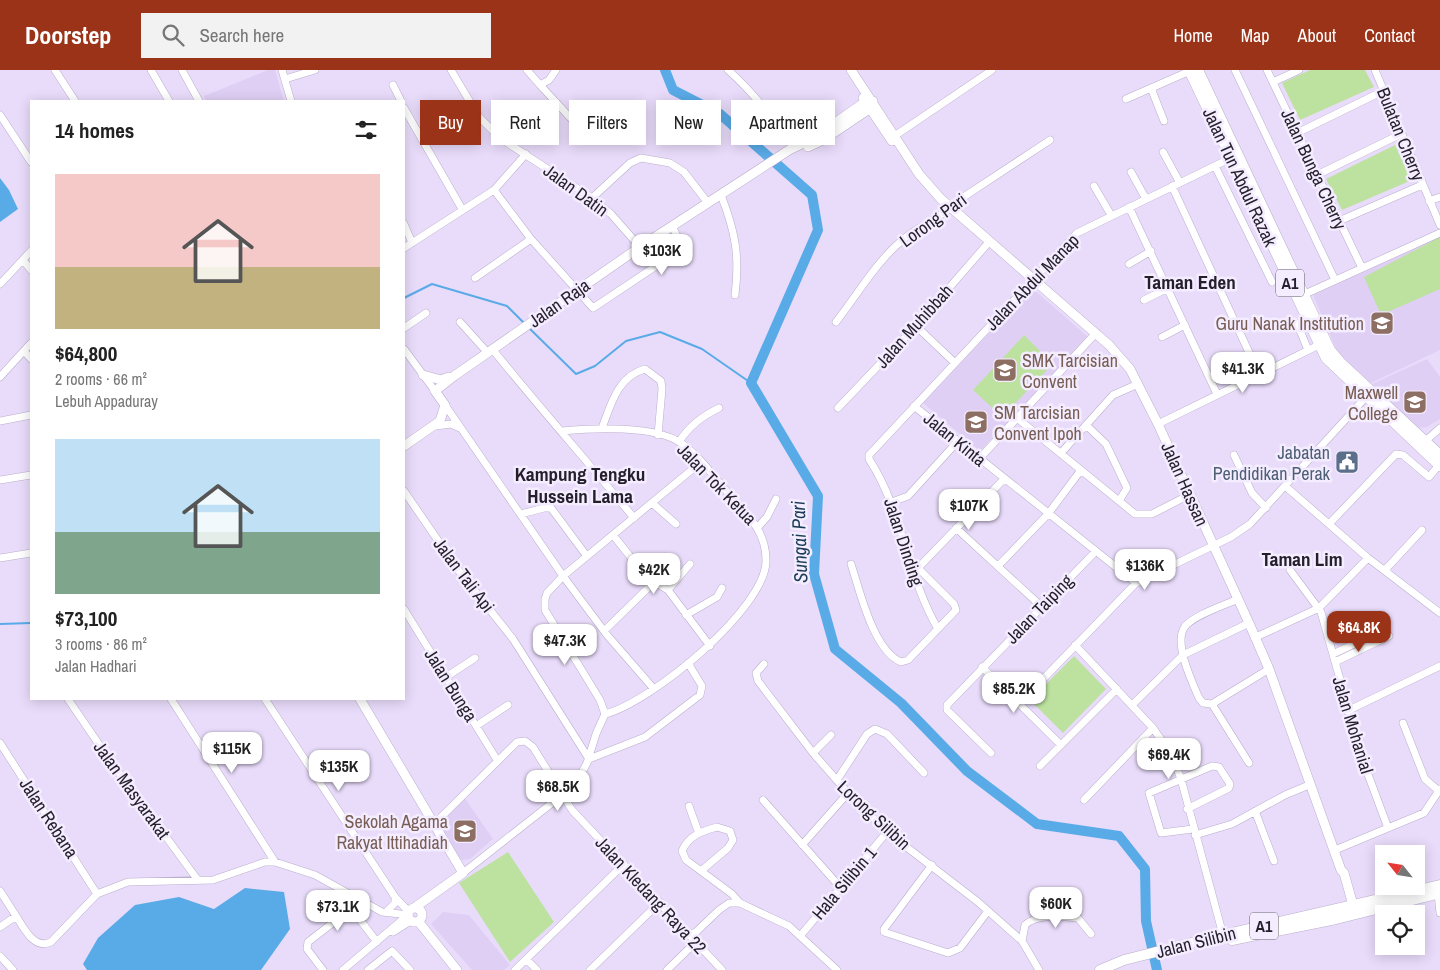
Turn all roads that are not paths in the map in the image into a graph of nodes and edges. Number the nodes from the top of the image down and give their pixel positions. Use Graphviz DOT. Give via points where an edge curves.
graph roads {
  1 [pos="55,70"];
  2 [pos="151,70"];
  3 [pos="182,70"];
  4 [pos="282,70"];
  5 [pos="315,70"];
  6 [pos="452,70"];
  7 [pos="527,70"];
  8 [pos="556,70"];
  9 [pos="728,70"];
  10 [pos="845,70"];
  11 [pos="851,70"];
  12 [pos="992,70"];
  13 [pos="1192,70"];
  14 [pos="1235,70"];
  15 [pos="1267,70"];
  16 [pos="1300,70"];
  17 [pos="1375,70"];
  18 [pos="285,79"];
  19 [pos="1272,82"];
  20 [pos="393,85"];
  21 [pos="540,85"];
  22 [pos="1151,88"];
  23 [pos="1383,91"];
  24 [pos="1126,99"];
  25 [pos="73,100"];
  26 [pos="168,100"];
  27 [pos="198,100"];
  28 [pos="291,100"];
  29 [pos="400,100"];
  30 [pos="869,104"];
  31 [pos="405,109"];
  32 [pos="0,114"];
  33 [pos="569,116"];
  34 [pos="1221,119"];
  35 [pos="1164,121"];
  36 [pos="1298,133"];
  37 [pos="1401,134"];
  38 [pos="893,138"];
  39 [pos="1050,140"];
  40 [pos="794,148"];
  41 [pos="1162,152"];
  42 [pos="526,154"];
  43 [pos="786,154"];
  44 [pos="1231,158"];
  45 [pos="30,160"];
  46 [pos="1215,166"];
  47 [pos="1131,172"];
  48 [pos="1246,173"];
  49 [pos="1317,175"];
  50 [pos="1180,182"];
  51 [pos="1422,185"];
  52 [pos="1094,186"];
  53 [pos="1172,186"];
  54 [pos="494,190"];
  55 [pos="721,195"];
  56 [pos="1440,197"];
  57 [pos="592,198"];
  58 [pos="1146,199"];
  59 [pos="1429,201"];
  60 [pos="708,203"];
  61 [pos="1129,207"];
  62 [pos="462,209"];
  63 [pos="952,210"];
  64 [pos="1111,215"];
  65 [pos="1339,221"];
  66 [pos="1440,225"];
  67 [pos="405,226"];
  68 [pos="672,226"];
  69 [pos="1440,233"];
  70 [pos="531,239"];
  71 [pos="412,242"];
  72 [pos="989,242"];
  73 [pos="405,247"];
  74 [pos="640,247"];
  75 [pos="1151,251"];
  76 [pos="30,252"];
  77 [pos="23,260"];
  78 [pos="1129,264"];
  79 [pos="1362,268"];
  80 [pos="30,269"];
  81 [pos="475,278"];
  82 [pos="1034,278"];
  83 [pos="1335,280"];
  84 [pos="1272,282"];
  85 [pos="0,284"];
  86 [pos="1168,288"];
  87 [pos="576,290"];
  88 [pos="1305,294"];
  89 [pos="736,295"];
  90 [pos="1144,300"];
  91 [pos="426,312"];
  92 [pos="460,322"];
  93 [pos="836,322"];
  94 [pos="1297,323"];
  95 [pos="1185,325"];
  96 [pos="916,326"];
  97 [pos="405,327"];
  98 [pos="1096,333"];
  99 [pos="1162,337"];
  100 [pos="30,344"];
  101 [pos="1320,345"];
  102 [pos="405,350"];
  103 [pos="1308,350"];
  104 [pos="24,351"];
  105 [pos="491,351"];
  106 [pos="30,358"];
  107 [pos="955,362"];
  108 [pos="1344,365"];
  109 [pos="1259,374"];
  110 [pos="423,375"];
  111 [pos="454,376"];
  112 [pos="0,377"];
  113 [pos="444,384"];
  114 [pos="1138,384"];
  115 [pos="435,392"];
  116 [pos="1217,394"];
  117 [pos="1366,397"];
  118 [pos="444,404"];
  119 [pos="1386,405"];
  120 [pos="914,406"];
  121 [pos="719,408"];
  122 [pos="838,408"];
  123 [pos="30,414"];
  124 [pos="1017,418"];
  125 [pos="0,420"];
  126 [pos="1158,424"];
  127 [pos="1086,425"];
  128 [pos="436,426"];
  129 [pos="602,428"];
  130 [pos="1440,428"];
  131 [pos="462,430"];
  132 [pos="562,430"];
  133 [pos="658,435"];
  134 [pos="958,441"];
  135 [pos="679,442"];
  136 [pos="1422,444"];
  137 [pos="405,445"];
  138 [pos="1061,453"];
  139 [pos="1234,455"];
  140 [pos="1440,455"];
  141 [pos="869,456"];
  142 [pos="979,459"];
  143 [pos="700,463"];
  144 [pos="1440,466"];
  145 [pos="1081,470"];
  146 [pos="30,475"];
  147 [pos="1004,479"];
  148 [pos="0,480"];
  149 [pos="1285,486"];
  150 [pos="405,492"];
  151 [pos="1189,495"];
  152 [pos="776,499"];
  153 [pos="1119,501"];
  154 [pos="892,502"];
  155 [pos="652,503"];
  156 [pos="1266,508"];
  157 [pos="521,514"];
  158 [pos="1048,514"];
  159 [pos="634,518"];
  160 [pos="676,524"];
  161 [pos="1328,524"];
  162 [pos="758,527"];
  163 [pos="956,528"];
  164 [pos="1422,530"];
  165 [pos="613,535"];
  166 [pos="1213,546"];
  167 [pos="30,552"];
  168 [pos="1095,552"];
  169 [pos="586,555"];
  170 [pos="0,558"];
  171 [pos="1368,558"];
  172 [pos="690,564"];
  173 [pos="851,564"];
  174 [pos="998,566"];
  175 [pos="915,569"];
  176 [pos="1290,570"];
  177 [pos="1385,570"];
  178 [pos="563,576"];
  179 [pos="1136,583"];
  180 [pos="652,584"];
  181 [pos="722,588"];
  182 [pos="668,590"];
  183 [pos="1238,599"];
  184 [pos="1041,606"];
  185 [pos="1319,608"];
  186 [pos="405,611"];
  187 [pos="1440,614"];
  188 [pos="686,615"];
  189 [pos="1249,622"];
  190 [pos="938,630"];
  191 [pos="604,631"];
  192 [pos="1377,633"];
  193 [pos="1389,636"];
  194 [pos="1256,638"];
  195 [pos="1076,645"];
  196 [pos="710,646"];
  197 [pos="1184,655"];
  198 [pos="475,658"];
  199 [pos="1334,658"];
  200 [pos="688,663"];
  201 [pos="764,664"];
  202 [pos="1440,666"];
  203 [pos="982,668"];
  204 [pos="1269,669"];
  205 [pos="446,677"];
  206 [pos="654,689"];
  207 [pos="1118,689"];
  208 [pos="69,700"];
  209 [pos="172,700"];
  210 [pos="266,700"];
  211 [pos="361,700"];
  212 [pos="1019,704"];
  213 [pos="1212,704"];
  214 [pos="1132,705"];
  215 [pos="508,706"];
  216 [pos="1347,711"];
  217 [pos="605,714"];
  218 [pos="1403,722"];
  219 [pos="476,726"];
  220 [pos="1153,728"];
  221 [pos="831,735"];
  222 [pos="0,743"];
  223 [pos="1061,745"];
  224 [pos="813,753"];
  225 [pos="991,753"];
  226 [pos="589,759"];
  227 [pos="497,760"];
  228 [pos="1249,762"];
  229 [pos="1040,766"];
  230 [pos="924,773"];
  231 [pos="1181,779"];
  232 [pos="837,780"];
  233 [pos="1309,785"];
  234 [pos="1439,790"];
  235 [pos="848,793"];
  236 [pos="562,796"];
  237 [pos="763,800"];
  238 [pos="1084,800"];
  239 [pos="689,806"];
  240 [pos="1187,808"];
  241 [pos="1255,811"];
  242 [pos="433,825"];
  243 [pos="1388,828"];
  244 [pos="698,832"];
  245 [pos="887,832"];
  246 [pos="1194,832"];
  247 [pos="802,845"];
  248 [pos="1335,850"];
  249 [pos="1274,861"];
  250 [pos="275,862"];
  251 [pos="624,864"];
  252 [pos="932,865"];
  253 [pos="701,871"];
  254 [pos="463,873"];
  255 [pos="197,879"];
  256 [pos="840,887"];
  257 [pos="1439,890"];
  258 [pos="0,891"];
  259 [pos="97,894"];
  260 [pos="395,897"];
  261 [pos="660,902"];
  262 [pos="740,903"];
  263 [pos="1350,906"];
  264 [pos="988,911"];
  265 [pos="388,912"];
  266 [pos="1440,912"];
  267 [pos="414,915"];
  268 [pos="16,916"];
  269 [pos="1336,919"];
  270 [pos="0,927"];
  271 [pos="387,933"];
  272 [pos="689,934"];
  273 [pos="1091,934"];
  274 [pos="801,935"];
  275 [pos="1223,936"];
  276 [pos="1022,941"];
  277 [pos="376,942"];
  278 [pos="696,942"];
  279 [pos="1175,950"];
  280 [pos="0,957"];
  281 [pos="527,960"];
  282 [pos="1127,962"];
  283 [pos="13,970"];
  284 [pos="323,970"];
  285 [pos="343,970"];
  286 [pos="368,970"];
  287 [pos="410,970"];
  288 [pos="458,970"];
  289 [pos="515,970"];
  290 [pos="537,970"];
  291 [pos="590,970"];
  292 [pos="667,970"];
  293 [pos="722,970"];
  294 [pos="837,970"];
  295 [pos="1039,970"];
  296 [pos="1100,970"];
  297 [pos="1115,970"];
  1 -- 25 [label="street"];
  2 -- 26 [label="street"];
  3 -- 27 [label="street"];
  4 -- 18 [label="street"];
  5 -- 18 [label="street"];
  6 -- 42 [label="street, Jalan Datin" via="479,117 500,138"];
  7 -- 21 [label="street"];
  8 -- 21 [label="street" via="549,80"];
  9 -- 40 [label="street" via="746,85"];
  10 -- 30 [label="street"];
  11 -- 30 [label="street"];
  12 -- 38 [label="street"];
  13 -- 22 [label="street"];
  13 -- 34 [label="main road, Jalan Tun Abdul Razak / A1"];
  13 -- 44 [label="main road, Jalan Tun Abdul Razak / A1"];
  14 -- 83 [label="street"];
  15 -- 19 [label="street, Jalan Bunga Cherry"];
  16 -- 19 [label="street"];
  17 -- 23 [label="street, Bulatan Cherry"];
  18 -- 28 [label="street"];
  19 -- 36 [label="street, Jalan Bunga Cherry"];
  20 -- 29 [label="street"];
  21 -- 33 [label="street"];
  22 -- 24 [label="street"];
  22 -- 35 [label="street"];
  23 -- 36 [label="street"];
  23 -- 37 [label="street, Bulatan Cherry"];
  30 -- 38 [label="street, Jalan Hassan"];
  30 -- 40 [label="street, Jalan Raja"];
  30 -- 43 [label="street, Jalan Raja" via="823,140"];
  31 -- 62 [label="street"];
  32 -- 45 [label="street"];
  34 -- 44 [label="main road" via="1232,147"];
  34 -- 48 [label="main road, Jalan Tun Abdul Razak / A1"];
  36 -- 49 [label="street, Jalan Bunga Cherry"];
  37 -- 49 [label="street"];
  37 -- 51 [label="street, Bulatan Cherry"];
  38 -- 63 [label="street, Jalan Hassan" via="919,174"];
  39 -- 63 [label="street, Lorong Pari" via="962,198"];
  40 -- 43 [label="street, Jalan Raja"];
  41 -- 50 [label="street"];
  42 -- 54 [label="street"];
  42 -- 57 [label="street, Jalan Datin"];
  43 -- 55 [label="street, Jalan Raja"];
  44 -- 46 [label="street, Jalan Abdul Manap"];
  44 -- 48 [label="main road" via="1238,161"];
  44 -- 101 [label="main road, Jalan Tun Abdul Razak / A1"];
  46 -- 50 [label="street, Jalan Abdul Manap"];
  46 -- 84 [label="street"];
  47 -- 58 [label="street"];
  48 -- 88 [label="main road, Jalan Tun Abdul Razak / A1"];
  49 -- 65 [label="street, Jalan Bunga Cherry"];
  50 -- 53 [label="street, Jalan Abdul Manap"];
  51 -- 59 [label="street, Bulatan Cherry"];
  51 -- 65 [label="street"];
  52 -- 64 [label="street"];
  53 -- 58 [label="street, Jalan Abdul Manap"];
  53 -- 109 [label="street"];
  54 -- 62 [label="street"];
  54 -- 70 [label="street"];
  55 -- 60 [label="street, Jalan Raja"];
  55 -- 89 [label="street" via="732,223 738,253"];
  56 -- 59 [label="street"];
  57 -- 60 [label="street" via="641,158 670,163 684,172"];
  57 -- 74 [label="street, Jalan Datin"];
  58 -- 61 [label="street, Jalan Abdul Manap"];
  59 -- 66 [label="street, Bulatan Cherry"];
  60 -- 68 [label="street, Jalan Raja"];
  61 -- 64 [label="street, Jalan Abdul Manap"];
  61 -- 75 [label="street"];
  62 -- 71 [label="street"];
  63 -- 72 [label="street, Jalan Hassan"];
  63 -- 93 [label="street, Lorong Pari" via="941,212 883,259"];
  64 -- 82 [label="street, Jalan Abdul Manap" via="1077,233"];
  65 -- 79 [label="street, Jalan Bunga Cherry"];
  67 -- 71 [label="street"];
  68 -- 74 [label="street, Jalan Raja"];
  68 -- 87 [label="street" via="683,248 593,308"];
  69 -- 79 [label="street"];
  70 -- 81 [label="street"];
  70 -- 87 [label="street"];
  71 -- 73 [label="street"];
  72 -- 82 [label="street, Jalan Hassan"];
  72 -- 96 [label="street, Jalan Muhibbah"];
  74 -- 87 [label="street, Jalan Raja"];
  75 -- 78 [label="street"];
  75 -- 86 [label="street"];
  76 -- 77 [label="street"];
  77 -- 80 [label="street"];
  77 -- 85 [label="street"];
  79 -- 83 [label="street"];
  82 -- 98 [label="street, Jalan Hassan"];
  82 -- 107 [label="street, Jalan Abdul Manap"];
  83 -- 88 [label="street"];
  86 -- 90 [label="street"];
  86 -- 95 [label="street"];
  87 -- 105 [label="street, Jalan Raja"];
  88 -- 108 [label="main road, Jalan Tun Abdul Razak / A1" via="1330,350"];
  91 -- 97 [label="street"];
  92 -- 105 [label="street"];
  94 -- 103 [label="street"];
  95 -- 99 [label="street"];
  95 -- 116 [label="street"];
  96 -- 107 [label="street"];
  96 -- 122 [label="street, Jalan Muhibbah"];
  98 -- 114 [label="street, Jalan Hassan" via="1120,355"];
  98 -- 124 [label="street"];
  100 -- 104 [label="street"];
  101 -- 103 [label="street"];
  101 -- 117 [label="main road, Jalan Tun Abdul Razak / A1" via="1330,363"];
  102 -- 110 [label="street"];
  103 -- 109 [label="street"];
  104 -- 106 [label="street"];
  104 -- 112 [label="street"];
  105 -- 111 [label="street, Jalan Raja"];
  105 -- 132 [label="street"];
  107 -- 120 [label="street, Jalan Abdul Manap"];
  108 -- 117 [label="main road" via="1364,387"];
  108 -- 119 [label="main road, Jalan Tun Abdul Razak / A1"];
  109 -- 116 [label="street"];
  110 -- 111 [label="street" via="441,380"];
  110 -- 115 [label="street"];
  111 -- 113 [label="street, Jalan Raja"];
  113 -- 115 [label="street, Jalan Raja"];
  113 -- 118 [label="street"];
  114 -- 126 [label="street, Jalan Hassan"];
  114 -- 127 [label="street" via="1113,395"];
  115 -- 118 [label="street"];
  116 -- 126 [label="street"];
  117 -- 119 [label="main road"];
  117 -- 136 [label="main road, Jalan Tun Abdul Razak / A1"];
  117 -- 149 [label="street"];
  118 -- 128 [label="street" via="443,416"];
  118 -- 131 [label="street"];
  119 -- 136 [label="main road, Jalan Tun Abdul Razak / A1"];
  120 -- 134 [label="street, Jalan Kinta"];
  120 -- 141 [label="street, Jalan Abdul Manap"];
  121 -- 135 [label="street" via="705,415"];
  123 -- 125 [label="street"];
  124 -- 138 [label="street"];
  124 -- 142 [label="street"];
  126 -- 151 [label="street, Jalan Hassan"];
  127 -- 138 [label="street"];
  127 -- 153 [label="street" via="1106,444 1127,488"];
  128 -- 131 [label="street" via="452,424"];
  128 -- 137 [label="street"];
  129 -- 132 [label="street, Jalan Tok Ketua"];
  129 -- 133 [label="street, Jalan Tok Ketua"];
  129 -- 133 [label="street" via="620,384 634,372 645,369 661,381"];
  130 -- 136 [label="street"];
  131 -- 157 [label="street"];
  132 -- 159 [label="street"];
  133 -- 135 [label="street, Jalan Tok Ketua"];
  134 -- 142 [label="street, Jalan Kinta"];
  134 -- 154 [label="street" via="908,496"];
  135 -- 143 [label="street, Jalan Tok Ketua"];
  136 -- 140 [label="main road, Jalan Tun Abdul Razak / A1"];
  136 -- 144 [label="main road, Jalan Tun Abdul Razak / A1"];
  138 -- 145 [label="street"];
  139 -- 156 [label="street" via="1252,493"];
  141 -- 154 [label="street, Jalan Dinding"];
  142 -- 147 [label="street, Jalan Kinta"];
  143 -- 155 [label="street"];
  143 -- 162 [label="street, Jalan Tok Ketua"];
  144 -- 161 [label="street" via="1429,477 1403,455 1396,454"];
  145 -- 153 [label="street"];
  145 -- 158 [label="street"];
  146 -- 148 [label="street"];
  147 -- 158 [label="street, Jalan Kinta"];
  147 -- 163 [label="street"];
  149 -- 156 [label="street"];
  149 -- 161 [label="street"];
  150 -- 226 [label="street, Jalan Tali Api" via="459,571 512,639"];
  151 -- 153 [label="street" via="1152,514 1135,514"];
  151 -- 166 [label="street, Jalan Hassan"];
  152 -- 162 [label="street"];
  154 -- 175 [label="street, Jalan Dinding"];
  155 -- 159 [label="street"];
  155 -- 160 [label="street"];
  156 -- 166 [label="street" via="1250,524"];
  157 -- 169 [label="street" via="552,508"];
  157 -- 178 [label="street"];
  158 -- 168 [label="street, Jalan Kinta"];
  158 -- 174 [label="street"];
  159 -- 165 [label="street"];
  161 -- 171 [label="street"];
  162 -- 196 [label="street, Jalan Tok Ketua" via="766,559 763,581"];
  163 -- 174 [label="street"];
  163 -- 175 [label="street"];
  164 -- 177 [label="street"];
  165 -- 169 [label="street"];
  165 -- 180 [label="street"];
  166 -- 179 [label="street"];
  166 -- 183 [label="street, Jalan Hassan"];
  167 -- 170 [label="street"];
  168 -- 179 [label="street, Jalan Kinta"];
  168 -- 184 [label="street, Jalan Taiping"];
  169 -- 178 [label="street"];
  171 -- 177 [label="street"];
  171 -- 185 [label="street"];
  172 -- 182 [label="street"];
  173 -- 190 [label="street" via="867,612 884,648 897,660 908,660"];
  174 -- 184 [label="street"];
  175 -- 190 [label="street, Jalan Dinding" via="924,605"];
  175 -- 190 [label="street" via="956,607 954,614"];
  176 -- 185 [label="street, Jalan Mohanial"];
  177 -- 187 [label="street"];
  178 -- 191 [label="street"];
  178 -- 217 [label="street" via="547,593 545,610 600,700"];
  179 -- 195 [label="street"];
  180 -- 182 [label="street"];
  180 -- 191 [label="street"];
  181 -- 188 [label="street" via="716,597"];
  182 -- 188 [label="street"];
  183 -- 189 [label="street, Jalan Hassan"];
  183 -- 197 [label="street" via="1185,626 1180,637"];
  184 -- 203 [label="street, Jalan Taiping"];
  185 -- 194 [label="street"];
  185 -- 199 [label="street, Jalan Mohanial"];
  186 -- 205 [label="street, Jalan Bunga"];
  188 -- 196 [label="street"];
  189 -- 194 [label="street, Jalan Hassan"];
  189 -- 197 [label="street"];
  191 -- 206 [label="street"];
  192 -- 199 [label="street"];
  193 -- 199 [label="street"];
  194 -- 204 [label="street, Jalan Hassan"];
  195 -- 207 [label="street"];
  195 -- 212 [label="street"];
  196 -- 200 [label="street, Jalan Tok Ketua"];
  197 -- 213 [label="street" via="1199,698 1203,703"];
  197 -- 214 [label="street"];
  198 -- 205 [label="street"];
  199 -- 216 [label="street, Jalan Mohanial"];
  200 -- 206 [label="street, Jalan Tok Ketua"];
  200 -- 226 [label="street" via="702,686 700,695 644,737"];
  201 -- 224 [label="street, Lorong Silibin" via="756,678"];
  202 -- 216 [label="street"];
  203 -- 212 [label="street"];
  203 -- 225 [label="street, Jalan Taiping" via="946,708"];
  204 -- 213 [label="street"];
  204 -- 233 [label="street, Jalan Hassan"];
  205 -- 219 [label="street, Jalan Bunga"];
  206 -- 217 [label="street, Jalan Tok Ketua" via="624,708"];
  207 -- 214 [label="street"];
  207 -- 223 [label="street"];
  208 -- 255 [label="street, Jalan Masyarakat"];
  209 -- 250 [label="street"];
  210 -- 260 [label="street"];
  211 -- 242 [label="street"];
  212 -- 223 [label="street"];
  213 -- 228 [label="street"];
  214 -- 220 [label="street"];
  215 -- 219 [label="street"];
  216 -- 243 [label="street, Jalan Mohanial"];
  217 -- 226 [label="street"];
  218 -- 234 [label="street" via="1425,779"];
  219 -- 227 [label="street, Jalan Bunga"];
  220 -- 231 [label="street" via="1171,754"];
  220 -- 238 [label="street"];
  221 -- 224 [label="street"];
  222 -- 259 [label="street, Jalan Rebana"];
  223 -- 229 [label="street"];
  224 -- 232 [label="street, Lorong Silibin"];
  226 -- 236 [label="street" via="574,785"];
  227 -- 236 [label="street" via="517,742 525,741 533,747"];
  227 -- 242 [label="street"];
  230 -- 232 [label="street" via="887,734 875,729 867,734"];
  231 -- 240 [label="street"];
  231 -- 240 [label="street" via="1216,766 1230,784 1228,790"];
  231 -- 246 [label="street" via="1150,792 1148,798 1161,833"];
  232 -- 235 [label="street, Lorong Silibin"];
  233 -- 241 [label="street"];
  233 -- 248 [label="street, Jalan Hassan"];
  234 -- 243 [label="street" via="1424,814"];
  235 -- 245 [label="street, Lorong Silibin"];
  235 -- 247 [label="street"];
  236 -- 251 [label="street, Jalan Kledang Raya 22"];
  236 -- 254 [label="street"];
  237 -- 247 [label="street"];
  239 -- 244 [label="street"];
  240 -- 246 [label="street"];
  241 -- 246 [label="street" via="1232,824"];
  241 -- 249 [label="street"];
  242 -- 254 [label="street"];
  243 -- 248 [label="street"];
  244 -- 253 [label="street" via="682,851 686,860"];
  244 -- 253 [label="street" via="721,827 730,831 733,840"];
  245 -- 252 [label="street, Lorong Silibin"];
  245 -- 256 [label="street, Hala Silibin 1"];
  246 -- 275 [label="street" via="1210,880"];
  247 -- 256 [label="street"];
  248 -- 263 [label="street, Jalan Hassan"];
  250 -- 255 [label="street" via="254,864 224,878"];
  250 -- 265 [label="street" via="315,874 376,910"];
  251 -- 261 [label="street, Jalan Kledang Raya 22"];
  251 -- 281 [label="street"];
  252 -- 264 [label="street, Lorong Silibin"];
  252 -- 264 [label="street" via="884,932 948,953 960,948"];
  253 -- 262 [label="street"];
  254 -- 267 [label="street"];
  255 -- 259 [label="street" via="128,882"];
  256 -- 274 [label="street, Hala Silibin 1"];
  257 -- 263 [label="main road, Jalan Silibin / A1"];
  257 -- 266 [label="street"];
  257 -- 269 [label="main road, Jalan Silibin / A1"];
  258 -- 268 [label="street"];
  259 -- 268 [label="street" via="46,944 32,938"];
  260 -- 265 [label="street" via="395,904"];
  260 -- 267 [label="street"];
  261 -- 272 [label="street, Jalan Kledang Raya 22"];
  261 -- 291 [label="street"];
  262 -- 272 [label="street" via="729,903 696,932"];
  262 -- 274 [label="street"];
  263 -- 269 [label="main road" via="1351,912"];
  263 -- 275 [label="main road, Jalan Silibin / A1"];
  264 -- 276 [label="street, Lorong Silibin"];
  265 -- 267 [label="street"];
  265 -- 271 [label="street" via="391,922"];
  267 -- 271 [label="street"];
  267 -- 288 [label="street"];
  268 -- 270 [label="street"];
  269 -- 279 [label="main road, Jalan Silibin / A1"];
  271 -- 277 [label="street"];
  272 -- 278 [label="street, Jalan Kledang Raya 22"];
  273 -- 276 [label="street" via="1078,918 1038,919 1025,925"];
  274 -- 294 [label="street"];
  275 -- 279 [label="main road, Jalan Silibin / A1"];
  276 -- 295 [label="street, Lorong Silibin"];
  277 -- 284 [label="street" via="354,912 348,911 308,942 307,949"];
  277 -- 285 [label="street"];
  278 -- 292 [label="street"];
  278 -- 293 [label="street, Jalan Kledang Raya 22"];
  279 -- 282 [label="main road, Jalan Silibin / A1"];
  280 -- 283 [label="street"];
  281 -- 289 [label="street"];
  281 -- 290 [label="street"];
  282 -- 296 [label="main road, Jalan Silibin / A1"];
  282 -- 297 [label="main road, Jalan Silibin / A1"];
  286 -- 287 [label="street" via="392,951"];
}
